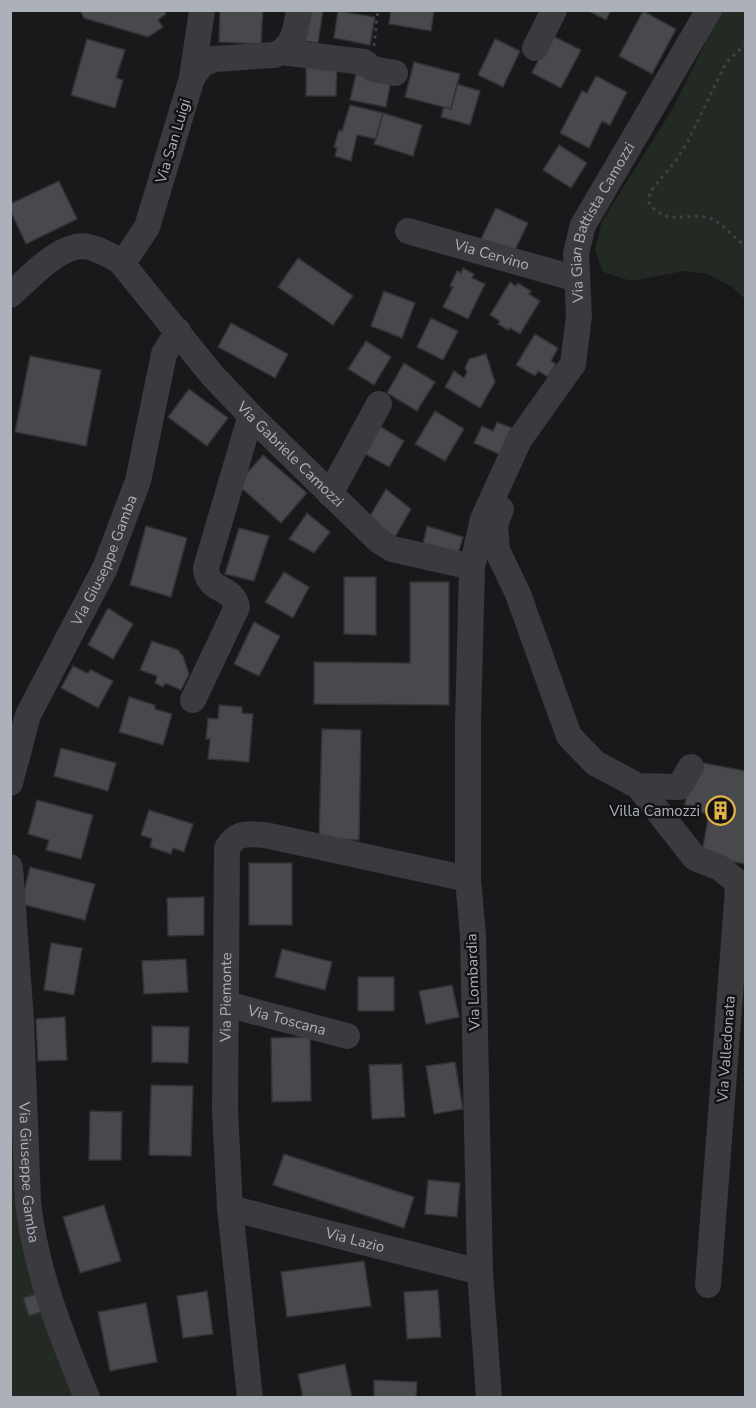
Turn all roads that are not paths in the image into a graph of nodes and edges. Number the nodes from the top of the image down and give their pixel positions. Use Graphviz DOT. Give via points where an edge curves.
graph roads {
  1 [pos="202,10"];
  2 [pos="299,10"];
  3 [pos="554,10"];
  4 [pos="709,10"];
  5 [pos="198,38"];
  6 [pos="535,48"];
  7 [pos="281,52"];
  8 [pos="213,58"];
  9 [pos="395,73"];
  10 [pos="192,78"];
  11 [pos="408,231"];
  12 [pos="120,261"];
  13 [pos="577,279"];
  14 [pos="10,295"];
  15 [pos="178,331"];
  16 [pos="379,404"];
  17 [pos="253,418"];
  18 [pos="519,440"];
  19 [pos="330,494"];
  20 [pos="472,567"];
  21 [pos="193,700"];
  22 [pos="691,767"];
  23 [pos="10,783"];
  24 [pos="638,786"];
  25 [pos="10,867"];
  26 [pos="468,879"];
  27 [pos="226,1004"];
  28 [pos="347,1036"];
  29 [pos="230,1208"];
  30 [pos="480,1272"];
  31 [pos="708,1285"];
  32 [pos="87,1398"];
  33 [pos="250,1398"];
  34 [pos="489,1398"];
  1 -- 5 [label="street, Via San Luigi"];
  2 -- 7 [label="street" via="291,44"];
  3 -- 6 [label="street"];
  4 -- 13 [label="street, Via Gian Battista Camozzi" via="583,225 576,253"];
  5 -- 8 [label="street"];
  5 -- 10 [label="street, Via San Luigi"];
  7 -- 8 [label="street"];
  7 -- 9 [label="street" via="364,63"];
  8 -- 10 [label="street" via="201,65"];
  10 -- 12 [label="street, Via San Luigi" via="147,227"];
  11 -- 13 [label="street, Via Cervino"];
  12 -- 14 [label="street" via="78,246 46,262"];
  12 -- 15 [label="street, Via Gabriele Camozzi"];
  13 -- 18 [label="street, Via Gian Battista Camozzi" via="579,316 573,364"];
  15 -- 17 [label="street, Via Gabriele Camozzi"];
  15 -- 23 [label="street, Via Giuseppe Gamba" via="164,354 138,481 105,568 28,715"];
  16 -- 19 [label="street"];
  17 -- 19 [label="street, Via Gabriele Camozzi"];
  17 -- 21 [label="street" via="206,568 210,583 230,594 237,608"];
  18 -- 20 [label="street, Via Gian Battista Camozzi" via="483,519"];
  18 -- 24 [label="street" via="521,460 495,525 497,550 518,594 568,736 595,764"];
  19 -- 20 [label="street, Via Gabriele Camozzi" via="392,549"];
  20 -- 26 [label="street, Via Lombardia"];
  22 -- 24 [label="street" via="680,787"];
  24 -- 31 [label="street, Via Valledonata" via="695,858 720,868 735,880 738,889"];
  25 -- 32 [label="street, Via Giuseppe Gamba" via="30,1226 55,1318"];
  26 -- 27 [label="street, Via Piemonte" via="265,836 245,834 234,838 227,848"];
  26 -- 30 [label="street, Via Lombardia" via="473,936"];
  27 -- 28 [label="street, Via Toscana"];
  27 -- 29 [label="street, Via Piemonte" via="225,1111"];
  29 -- 30 [label="street, Via Lazio"];
  29 -- 33 [label="street, Via Piemonte"];
  30 -- 34 [label="street, Via Lombardia"];
}
